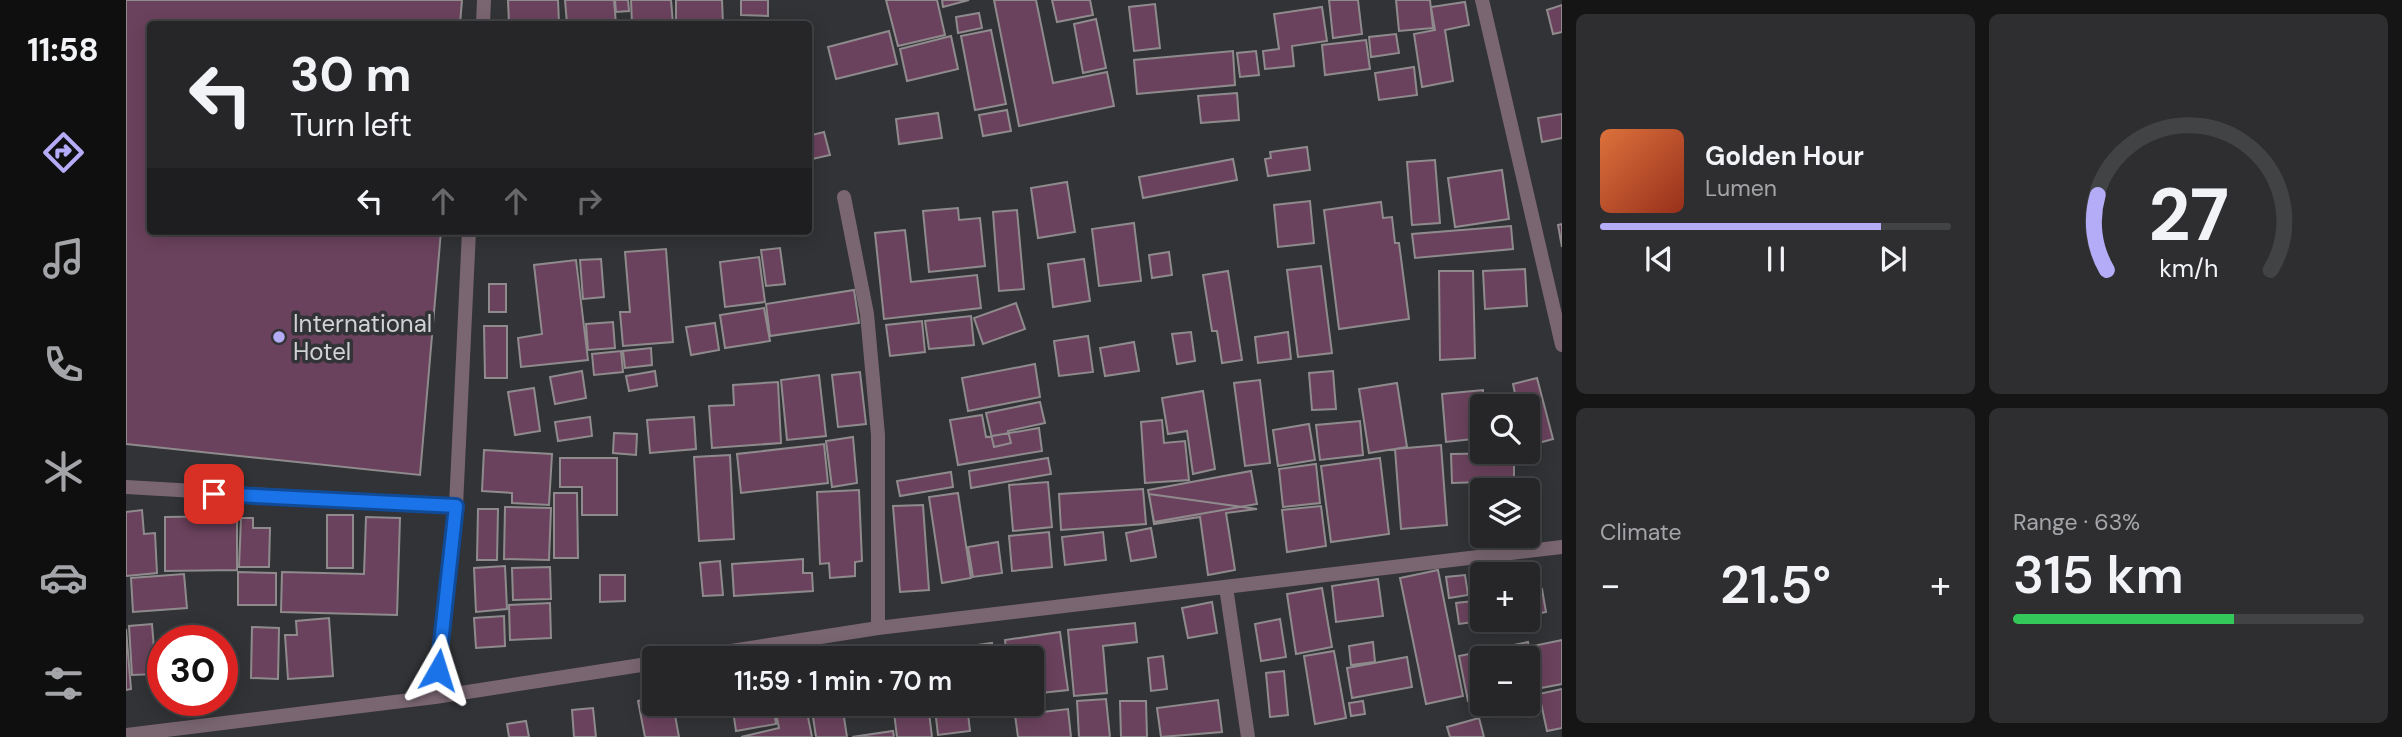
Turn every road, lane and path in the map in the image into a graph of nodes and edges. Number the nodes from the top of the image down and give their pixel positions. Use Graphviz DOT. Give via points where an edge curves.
graph roads {
  1 [pos="484,0"];
  2 [pos="1482,0"];
  3 [pos="483,21"];
  4 [pos="844,197"];
  5 [pos="469,235"];
  6 [pos="1562,345"];
  7 [pos="126,487"];
  8 [pos="456,506"];
  9 [pos="1562,547"];
  10 [pos="1226,587"];
  11 [pos="878,628"];
  12 [pos="763,646"];
  13 [pos="642,665"];
  14 [pos="435,697"];
  15 [pos="126,735"];
  16 [pos="1248,737"];
  1 -- 3 [label="street"];
  2 -- 6 [label="street"];
  4 -- 11 [label="street" via="867,314 878,435"];
  5 -- 8 [label="street"];
  7 -- 8 [label="street"];
  8 -- 14 [label="street"];
  9 -- 10 [label="street"];
  10 -- 11 [label="street"];
  10 -- 16 [label="street"];
  11 -- 12 [label="street"];
  13 -- 14 [label="street"];
  14 -- 15 [label="street"];
}
